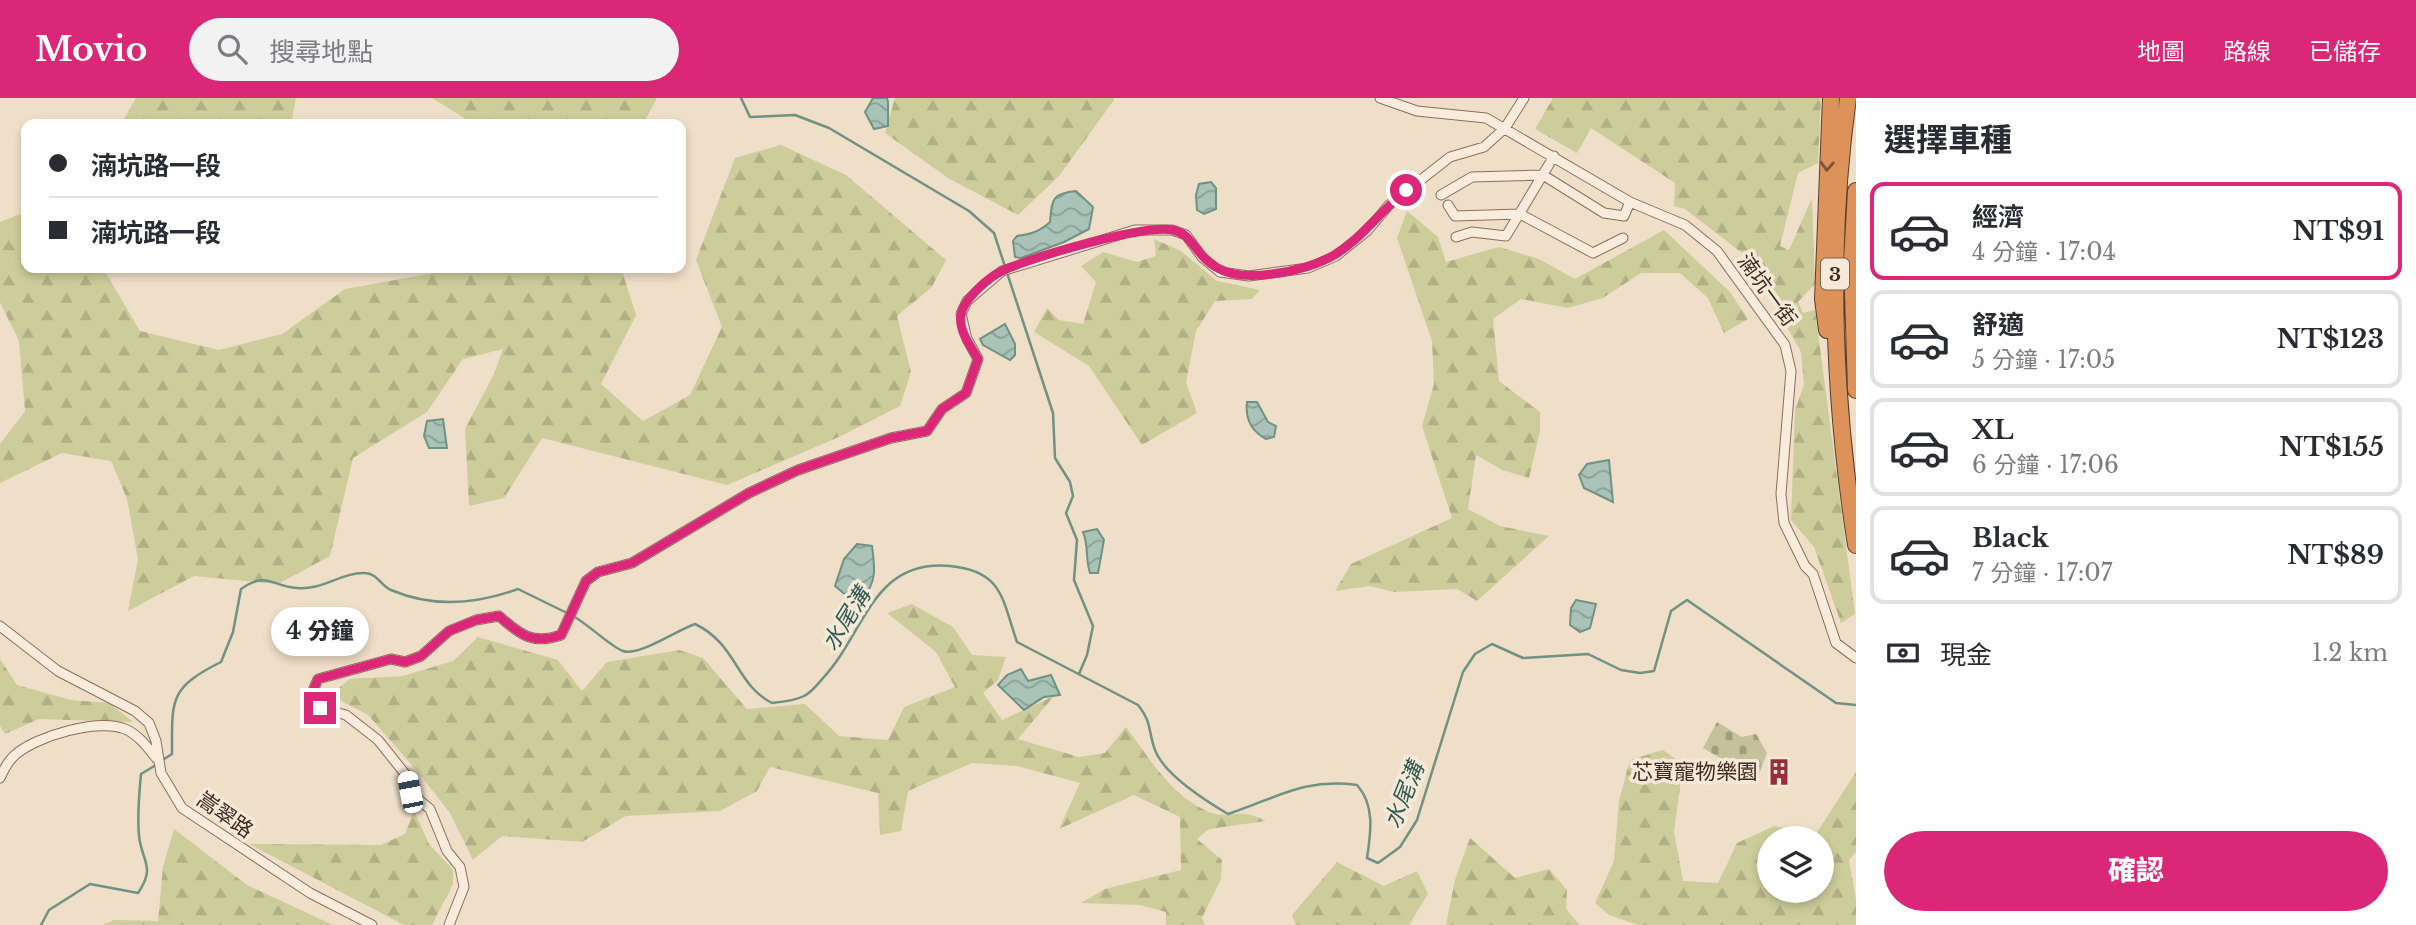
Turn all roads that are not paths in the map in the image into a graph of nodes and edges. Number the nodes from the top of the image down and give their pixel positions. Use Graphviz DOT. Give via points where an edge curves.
graph roads {
  1 [pos="1380,98"];
  2 [pos="1524,98"];
  3 [pos="1831,98"];
  4 [pos="1847,98"];
  5 [pos="1504,128"];
  6 [pos="1554,156"];
  7 [pos="1543,175"];
  8 [pos="1856,191"];
  9 [pos="1441,195"];
  10 [pos="1630,202"];
  11 [pos="1448,205"];
  12 [pos="1520,214"];
  13 [pos="1455,237"];
  14 [pos="1623,238"];
  15 [pos="1856,390"];
  16 [pos="1842,450"];
  17 [pos="1856,545"];
  18 [pos="0,626"];
  19 [pos="1856,657"];
  20 [pos="157,759"];
  21 [pos="0,778"];
  22 [pos="372,925"];
  23 [pos="450,925"];
  1 -- 5 [label="street, 湳坑一街" via="1417,111 1486,118"];
  2 -- 5 [label="street"];
  3 -- 16 [label="highway, one-way" via="1823,299"];
  4 -- 16 [label="highway, 3" via="1835,242"];
  5 -- 6 [label="street, 湳坑一街"];
  5 -- 23 [label="street" via="1484,147 1450,157 1424,175 1336,256 1308,268 1249,276 1220,272 1186,235 1172,230 1135,230 1002,271 967,301 961,314 961,325 978,359 966,393 942,409 927,431 891,438 798,470 749,493 632,563 598,572 586,581 561,635 547,640 524,638 499,616 476,620 449,631 421,656 405,662 391,659 318,679 309,700 346,715 378,740 406,775 410,792 430,809 447,850 460,867 464,887"];
  6 -- 7 [label="street"];
  6 -- 10 [label="street, 湳坑一街"];
  7 -- 9 [label="street" via="1472,177"];
  7 -- 10 [label="street" via="1604,213 1624,216"];
  7 -- 12 [label="street"];
  8 -- 15 [label="highway, 3" via="1852,261"];
  10 -- 19 [label="street, 湳坑一街" via="1685,225 1717,251 1786,345 1791,371 1781,494 1784,523 1805,566 1814,574 1836,643"];
  11 -- 12 [label="street" via="1455,216 1465,218"];
  12 -- 13 [label="street" via="1506,236 1472,232"];
  12 -- 14 [label="street" via="1593,253"];
  16 -- 17 [label="highway, 3"];
  18 -- 20 [label="street, 嵩翠路" via="58,671 135,710 149,723"];
  20 -- 21 [label="street" via="124,728 94,725 30,745 16,753"];
  20 -- 22 [label="street, 嵩翠路" via="160,773 182,808 338,910"];
}
